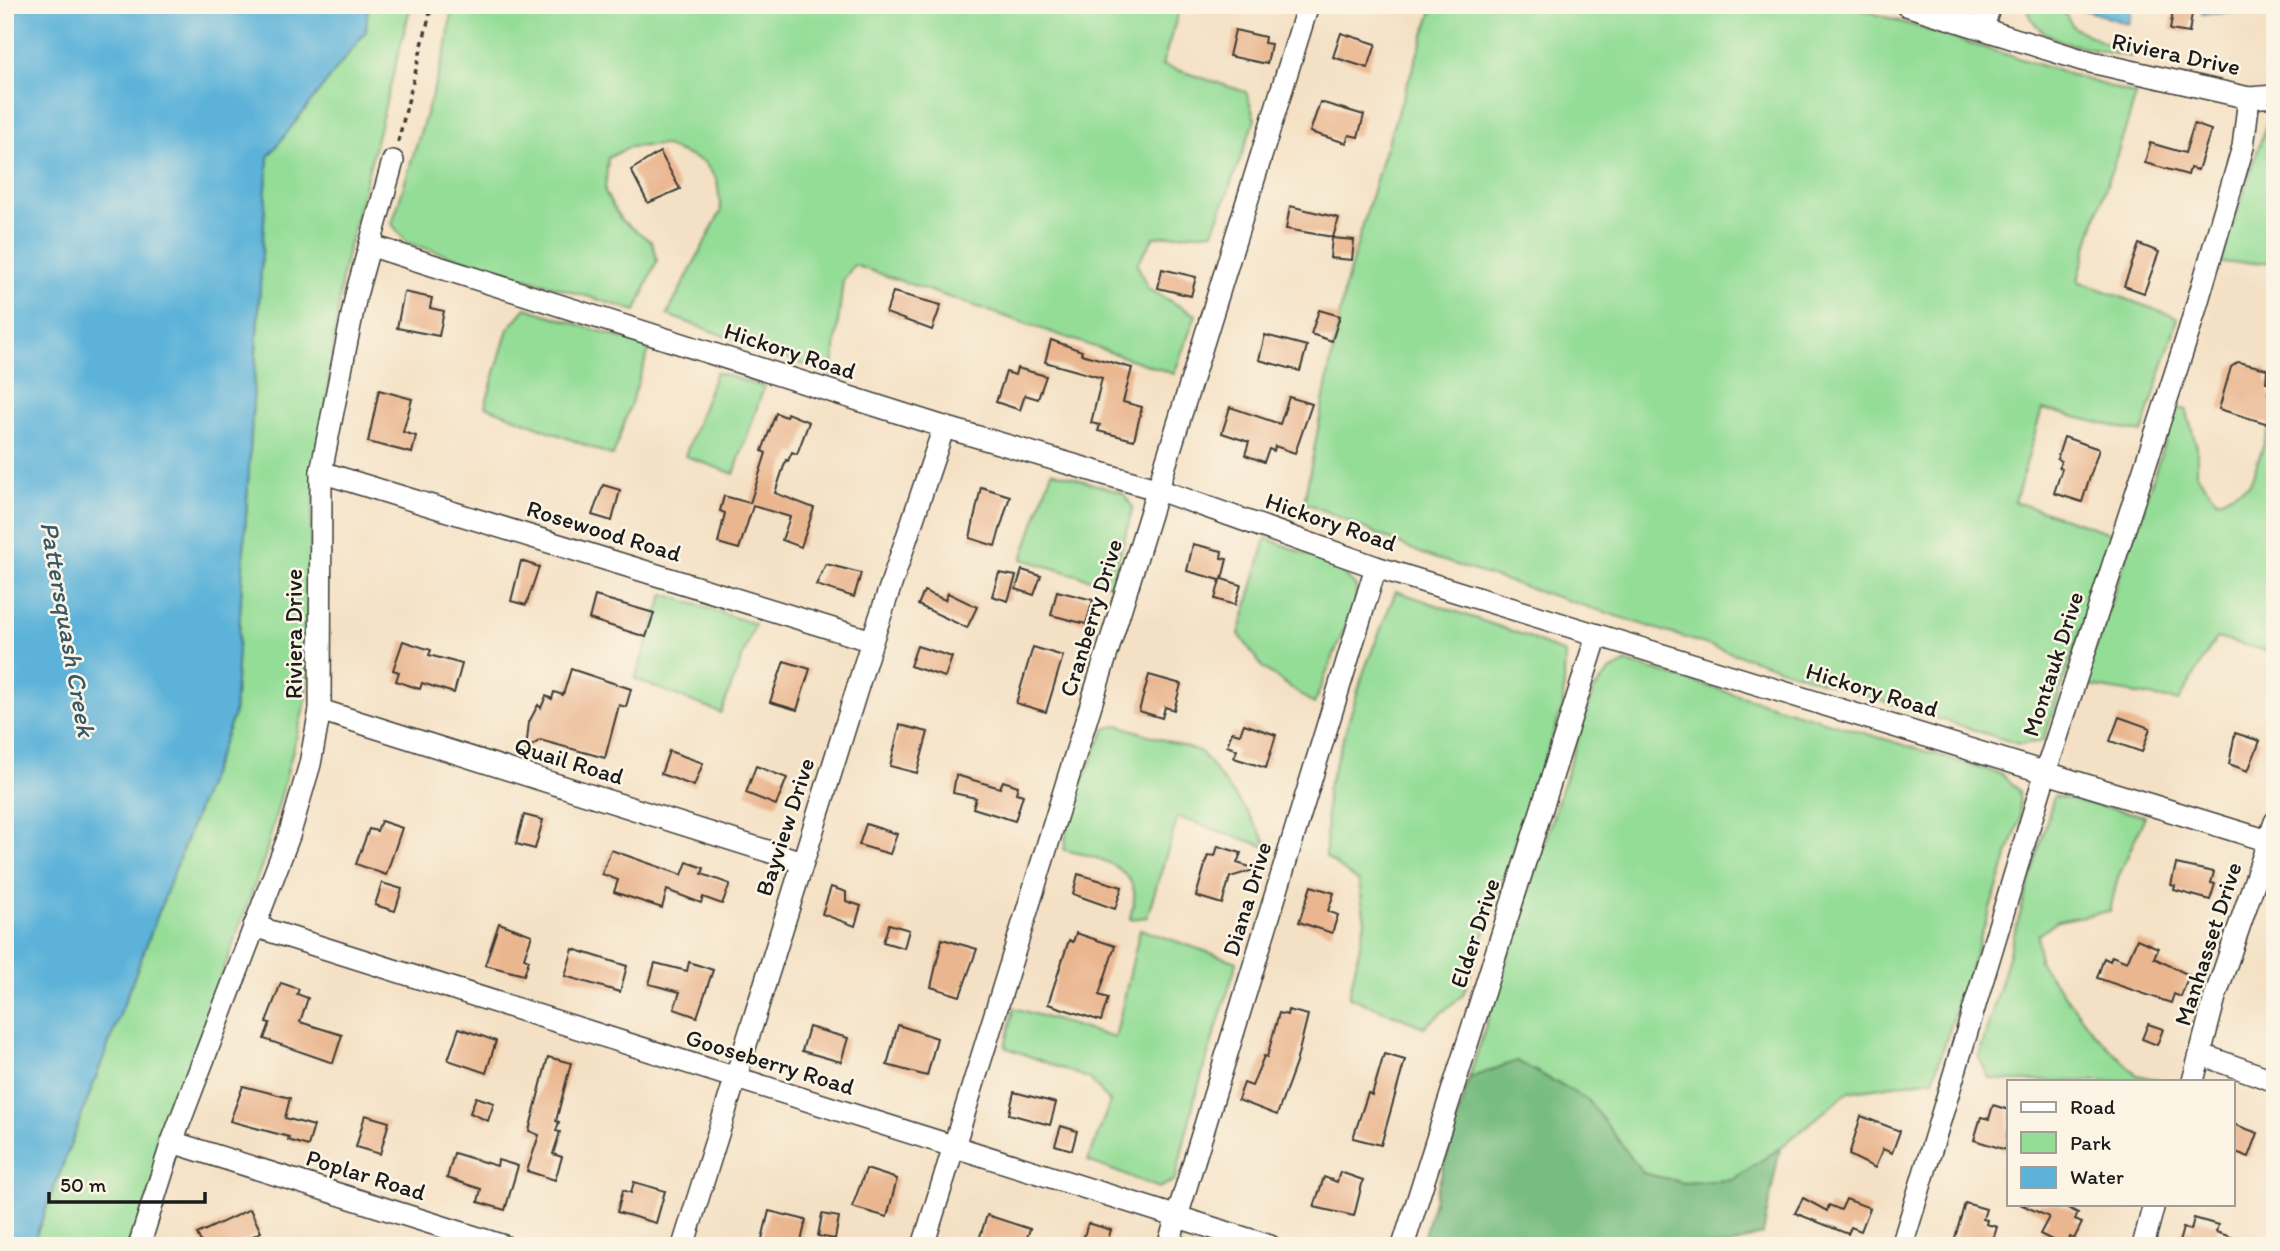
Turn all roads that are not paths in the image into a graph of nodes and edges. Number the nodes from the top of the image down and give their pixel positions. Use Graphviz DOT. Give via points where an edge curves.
graph roads {
  1 [pos="1308,5"];
  2 [pos="1906,5"];
  3 [pos="1990,5"];
  4 [pos="1983,29"];
  5 [pos="2275,96"];
  6 [pos="2249,97"];
  7 [pos="393,161"];
  8 [pos="372,246"];
  9 [pos="944,428"];
  10 [pos="321,472"];
  11 [pos="1159,490"];
  12 [pos="1376,567"];
  13 [pos="1597,635"];
  14 [pos="872,641"];
  15 [pos="320,710"];
  16 [pos="2046,771"];
  17 [pos="2273,835"];
  18 [pos="802,862"];
  19 [pos="254,926"];
  20 [pos="2202,1055"];
  21 [pos="733,1079"];
  22 [pos="2193,1080"];
  23 [pos="2275,1081"];
  24 [pos="172,1142"];
  25 [pos="954,1147"];
  26 [pos="2153,1206"];
  27 [pos="1177,1217"];
  28 [pos="139,1246"];
  29 [pos="503,1246"];
  30 [pos="684,1246"];
  31 [pos="923,1246"];
  32 [pos="1168,1246"];
  33 [pos="1270,1246"];
  34 [pos="1403,1246"];
  35 [pos="1902,1246"];
  36 [pos="2143,1246"];
  1 -- 11 [label="street, Cranberry Drive"];
  2 -- 4 [label="street, Riviera Drive"];
  3 -- 4 [label="street"];
  4 -- 6 [label="street, Riviera Drive" via="2082,60"];
  5 -- 6 [label="street, Riviera Drive"];
  6 -- 16 [label="street, Montauk Drive" via="2243,147 2189,331"];
  7 -- 8 [label="street, Riviera Drive"];
  8 -- 9 [label="street, Hickory Road"];
  8 -- 10 [label="street, Riviera Drive" via="356,295"];
  9 -- 11 [label="street, Hickory Road"];
  9 -- 14 [label="street, Bayview Drive"];
  10 -- 14 [label="street, Rosewood Road"];
  10 -- 15 [label="street, Riviera Drive"];
  11 -- 12 [label="street, Hickory Road"];
  11 -- 25 [label="street, Cranberry Drive"];
  12 -- 13 [label="street, Hickory Road"];
  12 -- 27 [label="street, Diana Drive"];
  13 -- 16 [label="street, Hickory Road"];
  13 -- 34 [label="street, Elder Drive"];
  14 -- 18 [label="street, Bayview Drive"];
  15 -- 18 [label="street, Quail Road"];
  15 -- 19 [label="street, Riviera Drive" via="289,836"];
  16 -- 17 [label="street, Hickory Road"];
  16 -- 35 [label="street, Montauk Drive"];
  17 -- 20 [label="street, Manhasset Drive" via="2215,997"];
  18 -- 21 [label="street, Bayview Drive"];
  19 -- 21 [label="street, Gooseberry Road"];
  19 -- 24 [label="street, Riviera Drive"];
  20 -- 22 [label="street, Manhasset Drive"];
  20 -- 23 [label="street"];
  21 -- 25 [label="street, Gooseberry Road"];
  21 -- 30 [label="street, Bayview Drive"];
  24 -- 28 [label="street, Riviera Drive"];
  24 -- 29 [label="street, Poplar Road"];
  25 -- 27 [label="street, Gooseberry Road"];
  25 -- 31 [label="street, Cranberry Drive"];
  26 -- 36 [label="street"];
  27 -- 32 [label="street, Diana Drive"];
  27 -- 33 [label="street, Gooseberry Road"];
}
